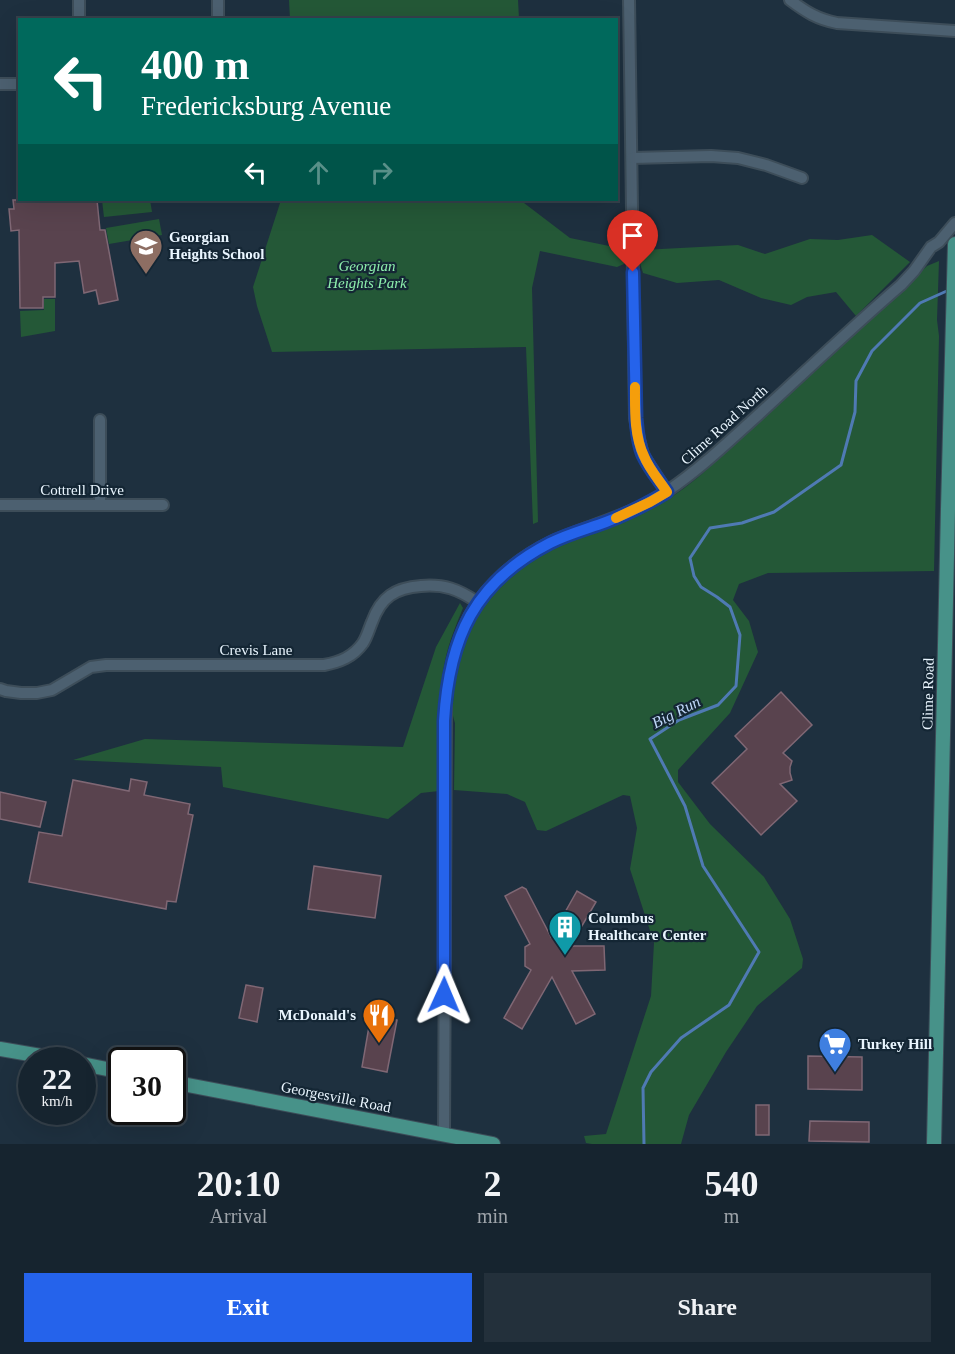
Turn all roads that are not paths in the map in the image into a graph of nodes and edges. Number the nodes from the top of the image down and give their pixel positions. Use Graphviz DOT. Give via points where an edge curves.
graph roads {
  1 [pos="79,0"];
  2 [pos="218,0"];
  3 [pos="629,0"];
  4 [pos="790,0"];
  5 [pos="79,18"];
  6 [pos="218,18"];
  7 [pos="955,30"];
  8 [pos="0,84"];
  9 [pos="18,84"];
  10 [pos="632,158"];
  11 [pos="802,178"];
  12 [pos="955,223"];
  13 [pos="955,244"];
  14 [pos="955,251"];
  15 [pos="100,420"];
  16 [pos="667,492"];
  17 [pos="0,505"];
  18 [pos="100,505"];
  19 [pos="163,505"];
  20 [pos="477,602"];
  21 [pos="0,689"];
  22 [pos="0,1049"];
  23 [pos="18,1052"];
  24 [pos="186,1085"];
  25 [pos="444,1135"];
  26 [pos="493,1144"];
  27 [pos="934,1144"];
  1 -- 5 [label="street"];
  2 -- 6 [label="street"];
  3 -- 10 [label="street"];
  4 -- 7 [label="street" via="811,15 837,23"];
  8 -- 9 [label="street"];
  10 -- 11 [label="street" via="738,158"];
  10 -- 16 [label="street" via="636,418 643,455"];
  12 -- 16 [label="street, Clime Road North" via="901,285 696,471"];
  13 -- 14 [label="main road, Clime Road"];
  14 -- 27 [label="main road, Clime Road"];
  15 -- 18 [label="street"];
  16 -- 20 [label="street, Clime Road North" via="630,512 550,543 519,561"];
  17 -- 18 [label="street, Cottrell Drive"];
  18 -- 19 [label="street, Cottrell Drive"];
  20 -- 21 [label="street, Crevis Lane" via="447,587 419,586 396,591 378,607 357,651 330,664 106,665 91,667 52,690 21,693"];
  20 -- 25 [label="street, Clime Road North" via="458,642 444,721"];
  22 -- 23 [label="main road"];
  24 -- 25 [label="main road, Georgesville Road"];
  25 -- 26 [label="main road, Georgesville Road"];
}
